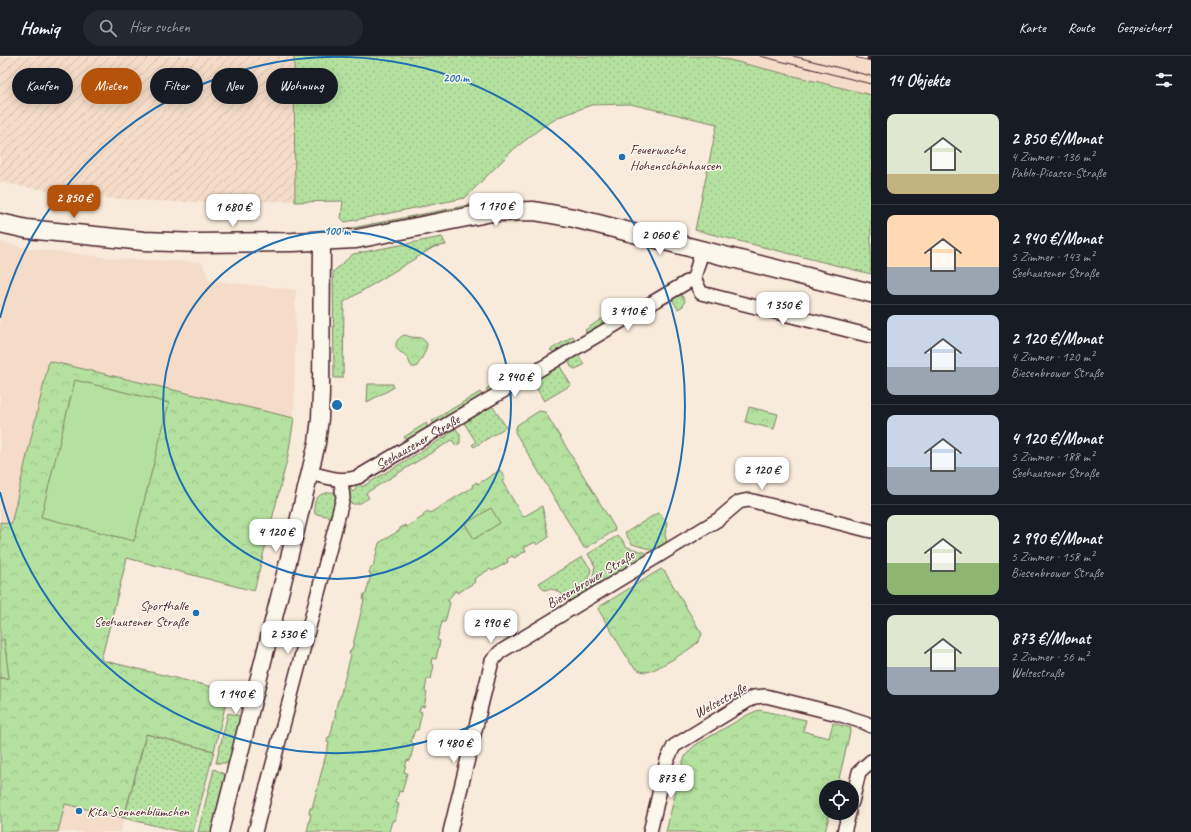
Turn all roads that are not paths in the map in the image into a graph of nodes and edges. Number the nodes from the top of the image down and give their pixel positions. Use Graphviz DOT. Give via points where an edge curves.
graph roads {
  1 [pos="0,223"];
  2 [pos="322,241"];
  3 [pos="702,251"];
  4 [pos="694,278"];
  5 [pos="871,293"];
  6 [pos="871,336"];
  7 [pos="310,473"];
  8 [pos="341,480"];
  9 [pos="871,531"];
  10 [pos="871,726"];
  11 [pos="871,761"];
  12 [pos="857,780"];
  13 [pos="847,820"];
  14 [pos="220,832"];
  15 [pos="254,832"];
  16 [pos="450,832"];
  17 [pos="650,832"];
  18 [pos="844,832"];
  1 -- 2 [label="main road" via="27,229 144,241"];
  2 -- 3 [label="main road" via="356,239 475,215 513,211 574,218"];
  2 -- 7 [label="street" via="320,418"];
  3 -- 4 [label="street"];
  3 -- 5 [label="main road"];
  4 -- 6 [label="street" via="701,293"];
  4 -- 8 [label="street, Seehausener Straße" via="358,477"];
  7 -- 8 [label="street, Seehausener Straße"];
  7 -- 14 [label="street"];
  8 -- 15 [label="street" via="343,498"];
  9 -- 16 [label="street, Biesenbrower Straße" via="748,500 739,502 719,519 500,652 492,662"];
  10 -- 17 [label="street, Welsestraße" via="838,714 766,696 754,697 674,746 667,760"];
  11 -- 12 [label="street" via="859,772"];
  13 -- 18 [label="street"];
}
